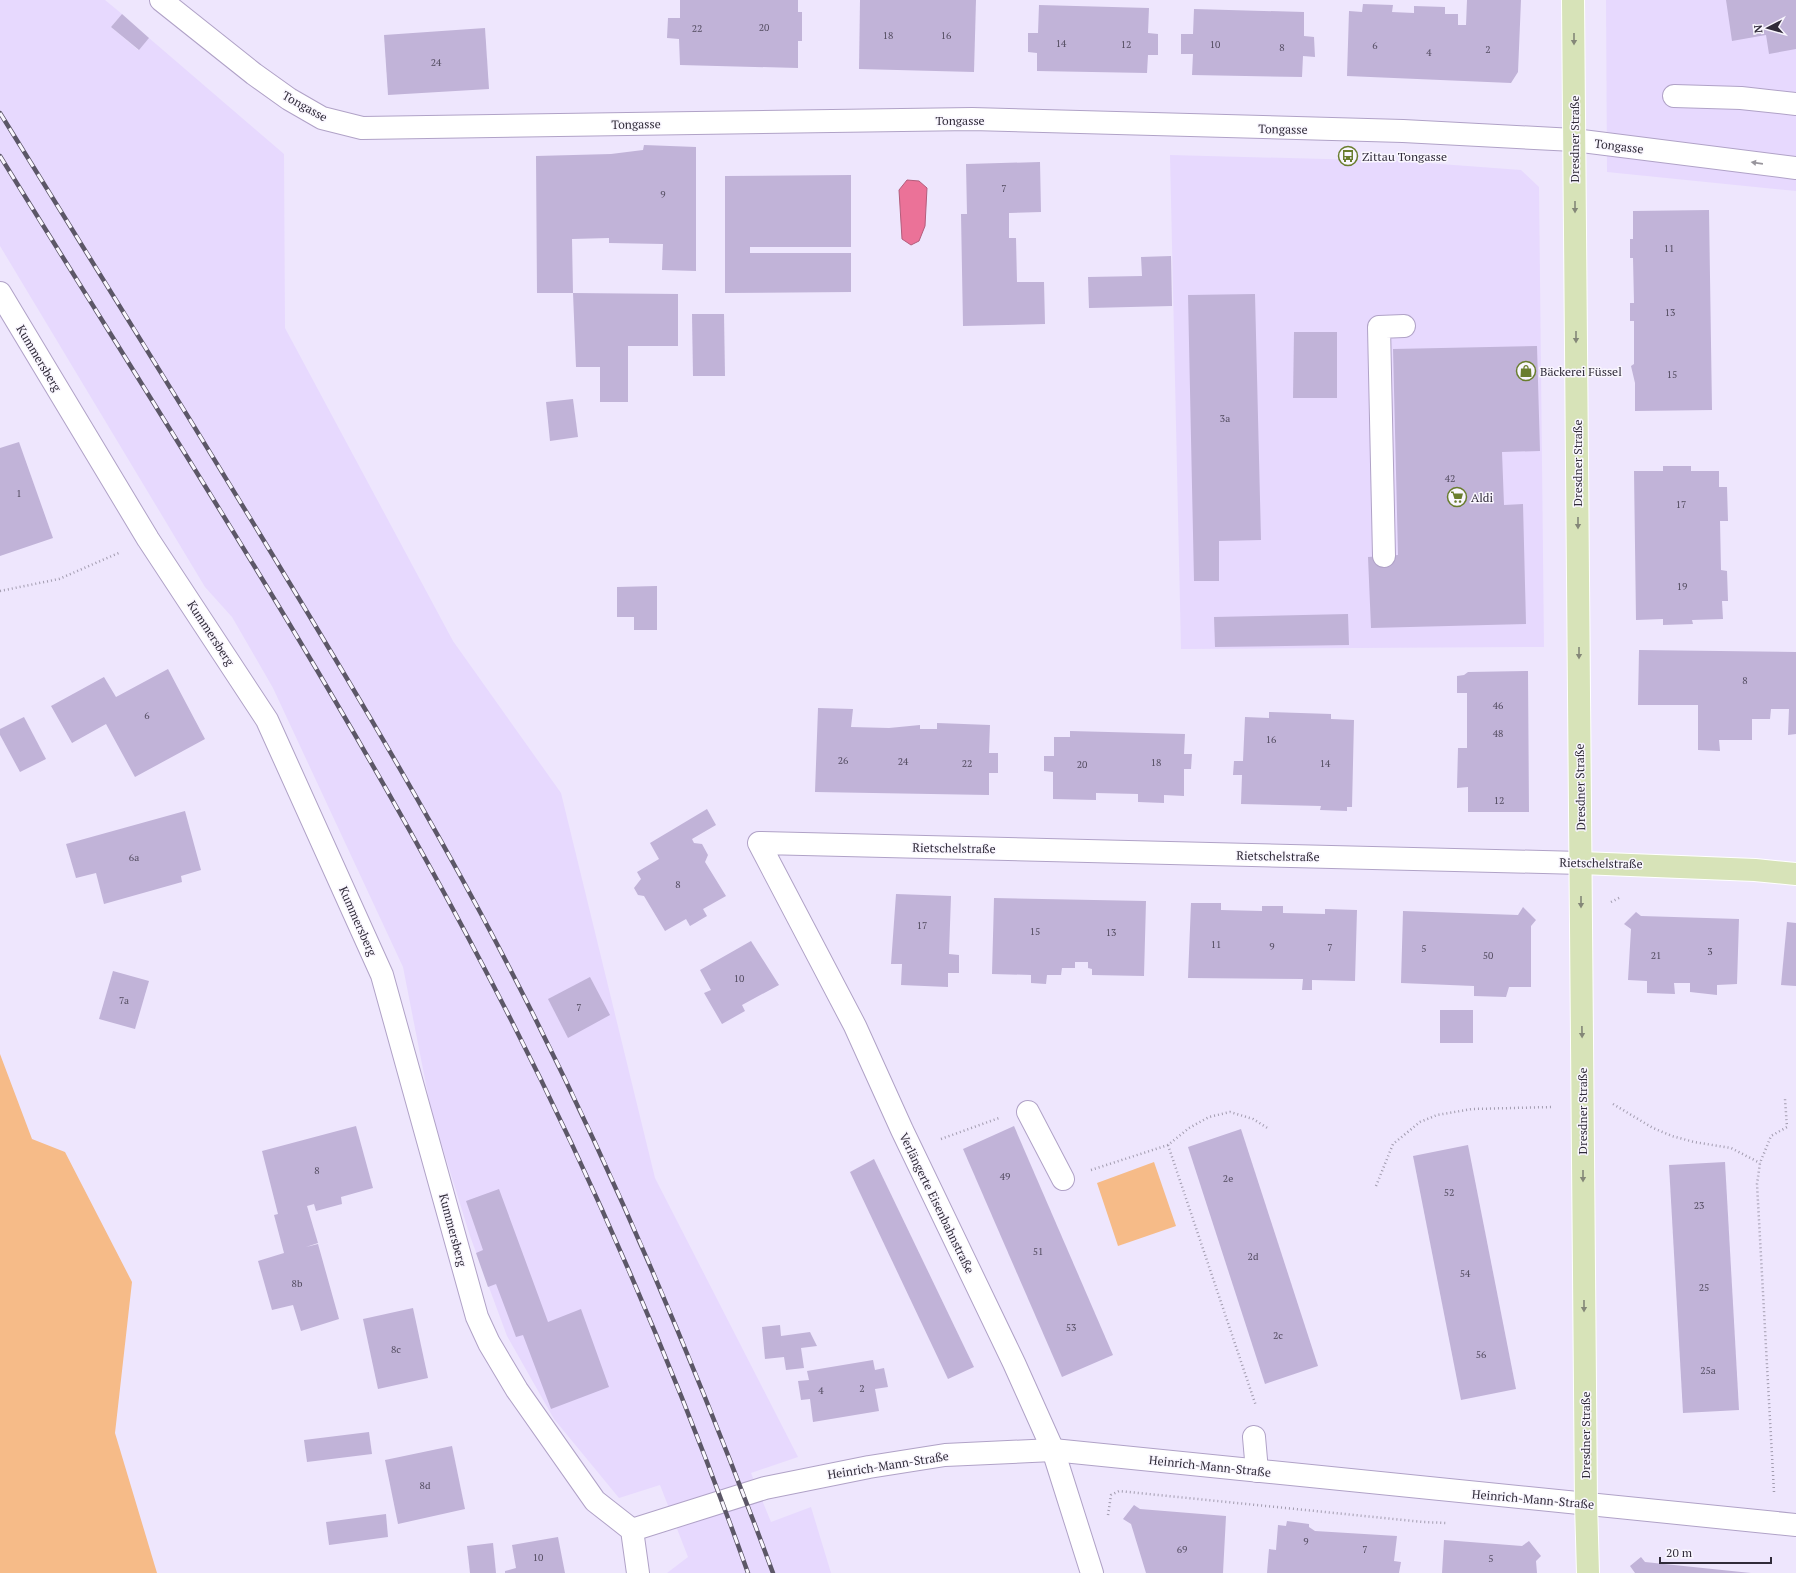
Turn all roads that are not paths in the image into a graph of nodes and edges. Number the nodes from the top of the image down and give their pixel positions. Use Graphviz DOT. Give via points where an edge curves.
graph roads {
  1 [pos="161,0"];
  2 [pos="1573,0"];
  3 [pos="1674,96"];
  4 [pos="1796,104"];
  5 [pos="1574,140"];
  6 [pos="1796,168"];
  7 [pos="0,293"];
  8 [pos="1404,326"];
  9 [pos="1384,556"];
  10 [pos="759,843"];
  11 [pos="1581,863"];
  12 [pos="1796,874"];
  13 [pos="1028,1112"];
  14 [pos="1063,1179"];
  15 [pos="1254,1438"];
  16 [pos="1053,1450"];
  17 [pos="1256,1471"];
  18 [pos="1586,1503"];
  19 [pos="1789,1524"];
  20 [pos="632,1530"];
  21 [pos="638,1573"];
  22 [pos="1092,1573"];
  23 [pos="1588,1573"];
  1 -- 5 [label="street, Tongasse" via="289,99 322,118 362,128 972,119 1403,131"];
  2 -- 5 [label="main road, Dresdner Straße, one-way"];
  3 -- 4 [label="street" via="1741,98"];
  6 -- 5 [label="street, Tongasse, one-way"];
  5 -- 11 [label="main road, Dresdner Straße, one-way"];
  7 -- 20 [label="street, Kummersberg" via="148,539 267,720 382,975 477,1317 517,1390 595,1501"];
  8 -- 9 [label="street" via="1379,327"];
  10 -- 11 [label="street, Rietschelstraße"];
  10 -- 16 [label="street, Verlängerte Eisenbahnstraße" via="855,1026"];
  11 -- 12 [label="main road, Rietschelstraße"];
  11 -- 18 [label="main road, Dresdner Straße, one-way"];
  13 -- 14 [label="street"];
  15 -- 17 [label="street"];
  16 -- 17 [label="street, Heinrich-Mann-Straße"];
  16 -- 20 [label="street, Heinrich-Mann-Straße" via="945,1455 869,1467 765,1488"];
  16 -- 22 [label="street, Verlängerte Eisenbahnstraße"];
  17 -- 18 [label="street, Heinrich-Mann-Straße"];
  18 -- 19 [label="street, Heinrich-Mann-Straße"];
  18 -- 23 [label="main road, Dresdner Straße"];
  20 -- 21 [label="street"];
}
